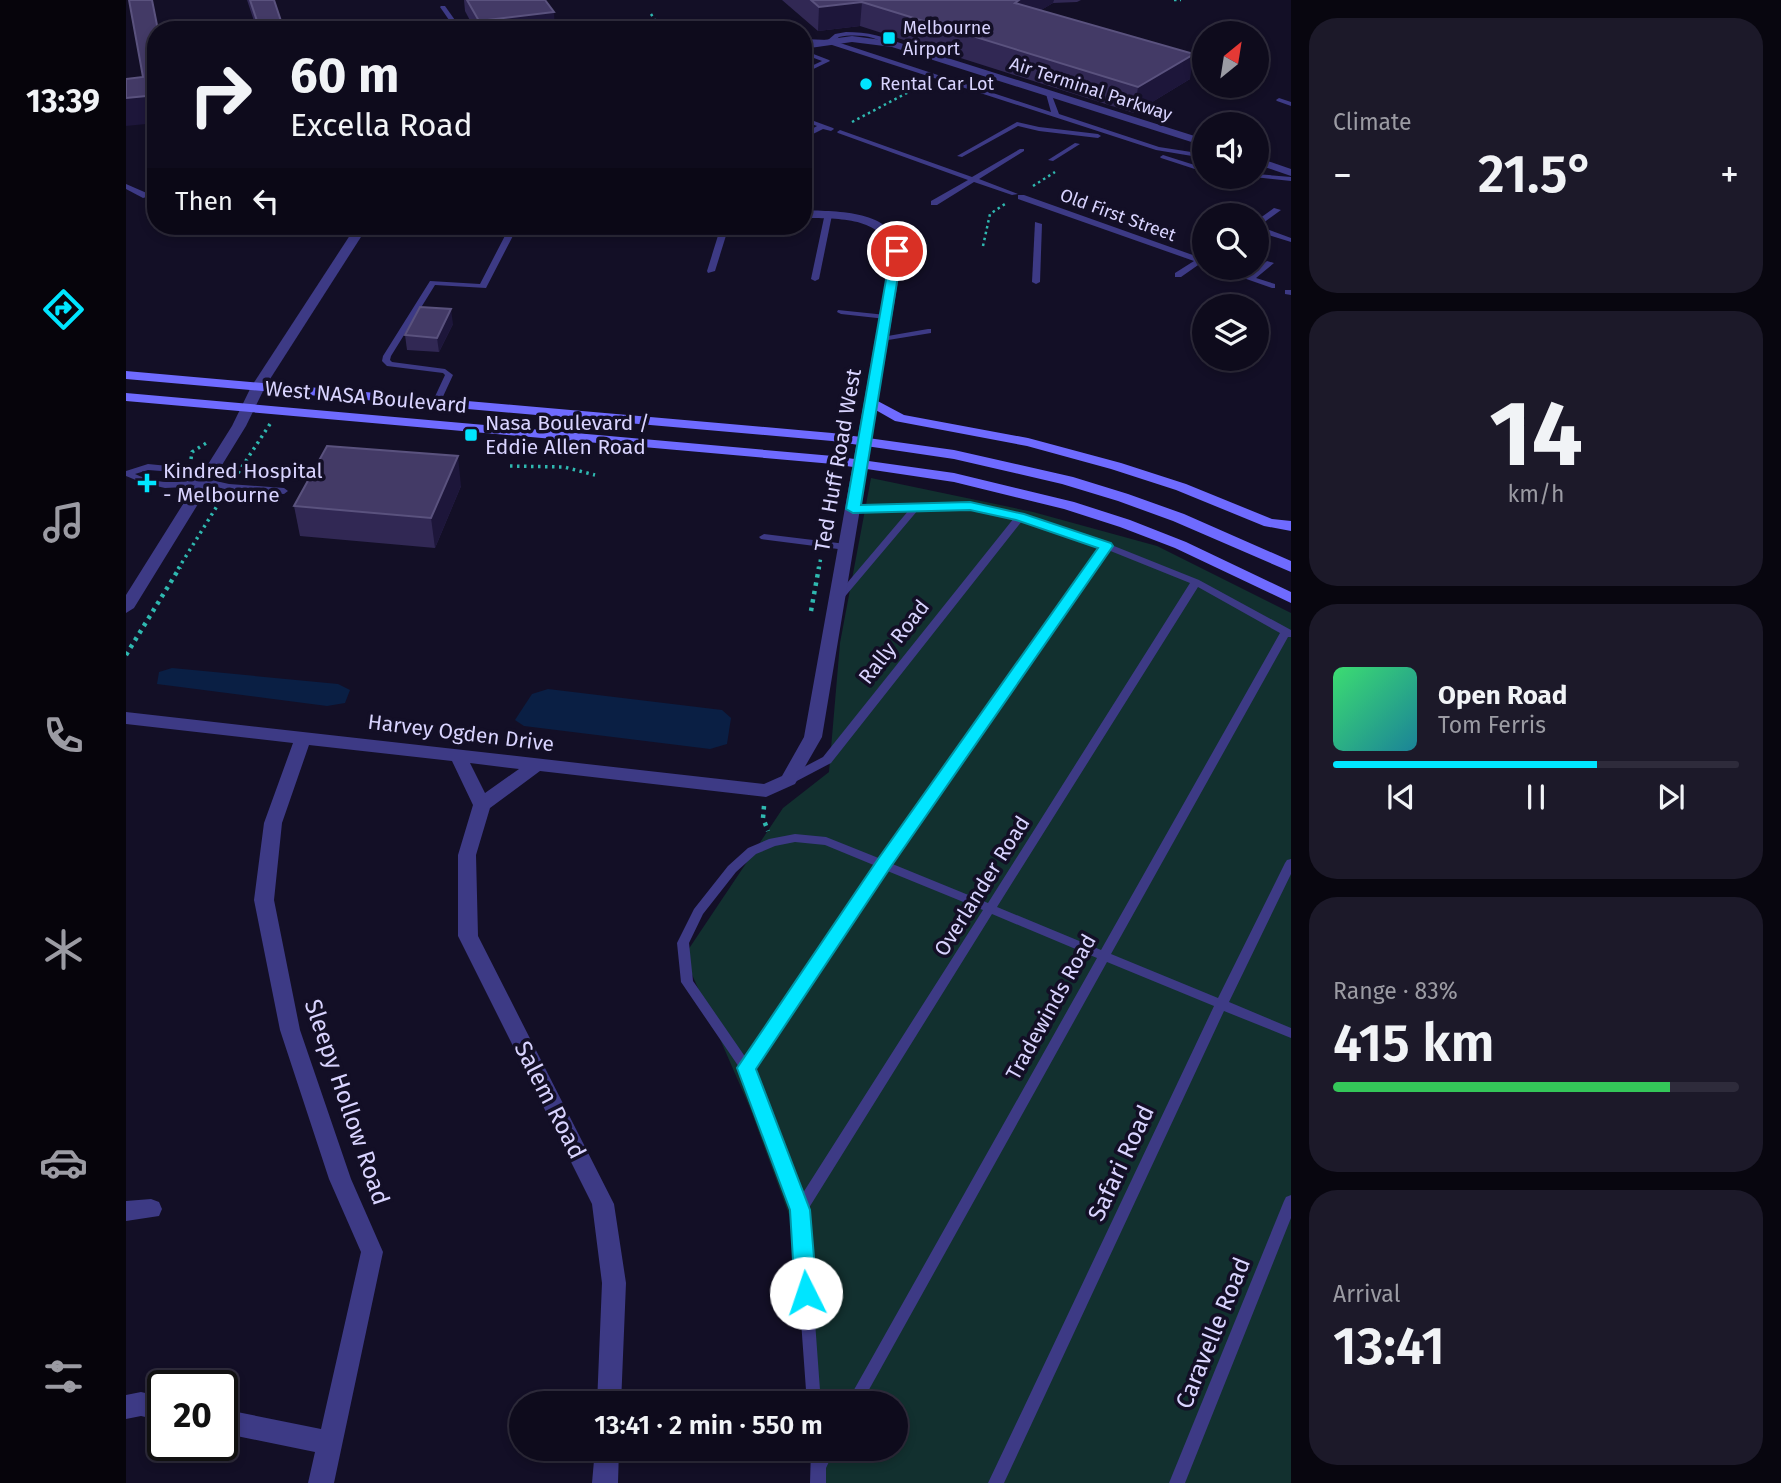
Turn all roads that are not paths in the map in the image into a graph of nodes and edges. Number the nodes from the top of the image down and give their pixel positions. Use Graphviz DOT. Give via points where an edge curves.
graph roads {
  1 [pos="443,7"];
  2 [pos="452,21"];
  3 [pos="830,42"];
  4 [pos="812,43"];
  5 [pos="812,55"];
  6 [pos="812,68"];
  7 [pos="1049,94"];
  8 [pos="1279,100"];
  9 [pos="1291,104"];
  10 [pos="1056,116"];
  11 [pos="812,122"];
  12 [pos="840,132"];
  13 [pos="812,134"];
  14 [pos="1192,139"];
  15 [pos="1077,144"];
  16 [pos="1022,150"];
  17 [pos="1192,154"];
  18 [pos="960,156"];
  19 [pos="1051,160"];
  20 [pos="1269,165"];
  21 [pos="1192,166"];
  22 [pos="1291,173"];
  23 [pos="1269,177"];
  24 [pos="1291,179"];
  25 [pos="972,180"];
  26 [pos="126,186"];
  27 [pos="146,196"];
  28 [pos="934,203"];
  29 [pos="1277,211"];
  30 [pos="812,214"];
  31 [pos="828,215"];
  32 [pos="1269,217"];
  33 [pos="1038,224"];
  34 [pos="1269,231"];
  35 [pos="356,235"];
  36 [pos="509,235"];
  37 [pos="722,235"];
  38 [pos="1291,240"];
  39 [pos="1192,257"];
  40 [pos="1192,267"];
  41 [pos="710,271"];
  42 [pos="1178,275"];
  43 [pos="815,279"];
  44 [pos="1253,280"];
  45 [pos="1036,282"];
  46 [pos="1272,286"];
  47 [pos="841,312"];
  48 [pos="886,317"];
  49 [pos="928,331"];
  50 [pos="882,340"];
  51 [pos="126,375"];
  52 [pos="258,387"];
  53 [pos="126,397"];
  54 [pos="872,402"];
  55 [pos="436,403"];
  56 [pos="249,407"];
  57 [pos="865,441"];
  58 [pos="862,463"];
  59 [pos="127,473"];
  60 [pos="204,481"];
  61 [pos="284,491"];
  62 [pos="917,506"];
  63 [pos="853,509"];
  64 [pos="1020,517"];
  65 [pos="1291,526"];
  66 [pos="1150,532"];
  67 [pos="764,537"];
  68 [pos="1106,546"];
  69 [pos="846,547"];
  70 [pos="1291,567"];
  71 [pos="1196,582"];
  72 [pos="1291,598"];
  73 [pos="835,603"];
  74 [pos="126,608"];
  75 [pos="1288,633"];
  76 [pos="126,718"];
  77 [pos="303,738"];
  78 [pos="458,756"];
  79 [pos="536,765"];
  80 [pos="789,780"];
  81 [pos="482,804"];
  82 [pos="884,863"];
  83 [pos="1291,863"];
  84 [pos="989,910"];
  85 [pos="1104,955"];
  86 [pos="1221,1005"];
  87 [pos="1291,1033"];
  88 [pos="747,1068"];
  89 [pos="1291,1201"];
  90 [pos="151,1209"];
  91 [pos="800,1210"];
  92 [pos="126,1211"];
  93 [pos="609,1391"];
  94 [pos="813,1391"];
  95 [pos="860,1391"];
  96 [pos="147,1405"];
  97 [pos="126,1407"];
  98 [pos="238,1424"];
  99 [pos="330,1443"];
  100 [pos="606,1461"];
  101 [pos="819,1461"];
  102 [pos="321,1483"];
  103 [pos="605,1483"];
  104 [pos="818,1483"];
  105 [pos="996,1483"];
  106 [pos="1177,1483"];
  1 -- 2 [label="lane"];
  3 -- 4 [label="street, Air Terminal Parkway"];
  3 -- 7 [label="street, Air Terminal Parkway" via="861,39 904,47"];
  3 -- 10 [label="lane"];
  5 -- 6 [label="lane" via="827,61"];
  7 -- 10 [label="lane"];
  7 -- 14 [label="street, Air Terminal Parkway"];
  8 -- 9 [label="lane"];
  10 -- 17 [label="lane" via="1165,151"];
  11 -- 13 [label="lane" via="827,128"];
  12 -- 25 [label="lane, Old First Street"];
  15 -- 19 [label="lane"];
  16 -- 25 [label="lane"];
  18 -- 21 [label="lane" via="1017,124 1098,135"];
  20 -- 22 [label="street"];
  23 -- 24 [label="lane"];
  25 -- 28 [label="lane"];
  25 -- 39 [label="lane, Old First Street"];
  26 -- 27 [label="lane"];
  29 -- 32 [label="lane"];
  30 -- 31 [label="street, Ted Huff Road West"];
  31 -- 43 [label="lane"];
  31 -- 48 [label="street, Ted Huff Road West" via="868,222 895,242"];
  33 -- 45 [label="lane"];
  34 -- 38 [label="lane"];
  35 -- 52 [label="street"];
  36 -- 55 [label="lane" via="483,286 433,283 387,356 390,364 445,371 449,375"];
  37 -- 41 [label="lane"];
  40 -- 42 [label="lane"];
  44 -- 46 [label="lane"];
  47 -- 48 [label="lane"];
  48 -- 50 [label="street, Ted Huff Road West"];
  49 -- 50 [label="lane"];
  50 -- 54 [label="street, Ted Huff Road West"];
  51 -- 52 [label="main road, West NASA Boulevard"];
  52 -- 55 [label="main road, West NASA Boulevard"];
  52 -- 56 [label="street"];
  53 -- 56 [label="main road, West NASA Boulevard"];
  54 -- 57 [label="street, Ted Huff Road West"];
  54 -- 65 [label="main road" via="900,418 1028,442 1106,463 1269,523"];
  55 -- 57 [label="main road, West NASA Boulevard"];
  56 -- 58 [label="main road, West NASA Boulevard"];
  56 -- 60 [label="street"];
  57 -- 58 [label="street, Ted Huff Road West"];
  57 -- 70 [label="main road, West NASA Boulevard" via="995,461 1089,485 1190,521"];
  58 -- 63 [label="street, Ted Huff Road West"];
  58 -- 66 [label="main road, West NASA Boulevard" via="996,484"];
  59 -- 60 [label="lane" via="139,481 182,486"];
  59 -- 60 [label="lane" via="148,467 189,471"];
  60 -- 61 [label="lane"];
  60 -- 74 [label="street"];
  62 -- 63 [label="lane"];
  62 -- 64 [label="lane" via="970,506"];
  62 -- 73 [label="lane"];
  63 -- 69 [label="street, Ted Huff Road West"];
  64 -- 68 [label="lane"];
  64 -- 80 [label="lane, Rally Road" via="827,760"];
  66 -- 70 [label="main road" via="1258,566"];
  66 -- 72 [label="main road, West NASA Boulevard"];
  67 -- 69 [label="lane"];
  68 -- 71 [label="lane"];
  68 -- 82 [label="lane"];
  69 -- 73 [label="street, Ted Huff Road West"];
  71 -- 75 [label="lane"];
  71 -- 84 [label="lane, Overlander Road"];
  73 -- 80 [label="street, Ted Huff Road West" via="813,737"];
  75 -- 85 [label="lane, Tradewinds Road"];
  76 -- 77 [label="street, Harvey Ogden Drive"];
  77 -- 78 [label="street, Harvey Ogden Drive"];
  77 -- 99 [label="street, Sleepy Hollow Road" via="273,823 264,900 290,1030 341,1179 372,1252"];
  78 -- 79 [label="street, Harvey Ogden Drive"];
  78 -- 81 [label="street"];
  79 -- 80 [label="street, Harvey Ogden Drive" via="766,791"];
  79 -- 81 [label="street"];
  81 -- 93 [label="street, Salem Road" via="467,855 468,936 603,1204 614,1283"];
  82 -- 84 [label="lane"];
  82 -- 88 [label="lane"];
  82 -- 88 [label="lane" via="826,841 795,838 773,842 752,851 698,912 683,943 687,982"];
  83 -- 86 [label="lane, Safari Road"];
  84 -- 85 [label="lane"];
  84 -- 91 [label="lane, Overlander Road"];
  85 -- 86 [label="lane"];
  85 -- 95 [label="lane, Tradewinds Road"];
  86 -- 87 [label="lane"];
  86 -- 105 [label="lane, Safari Road"];
  88 -- 91 [label="lane"];
  89 -- 106 [label="lane, Caravelle Road"];
  90 -- 92 [label="street"];
  91 -- 94 [label="lane"];
  96 -- 97 [label="street"];
  98 -- 99 [label="street"];
  99 -- 102 [label="street, Sleepy Hollow Road"];
  100 -- 103 [label="street"];
  101 -- 104 [label="lane"];
}
